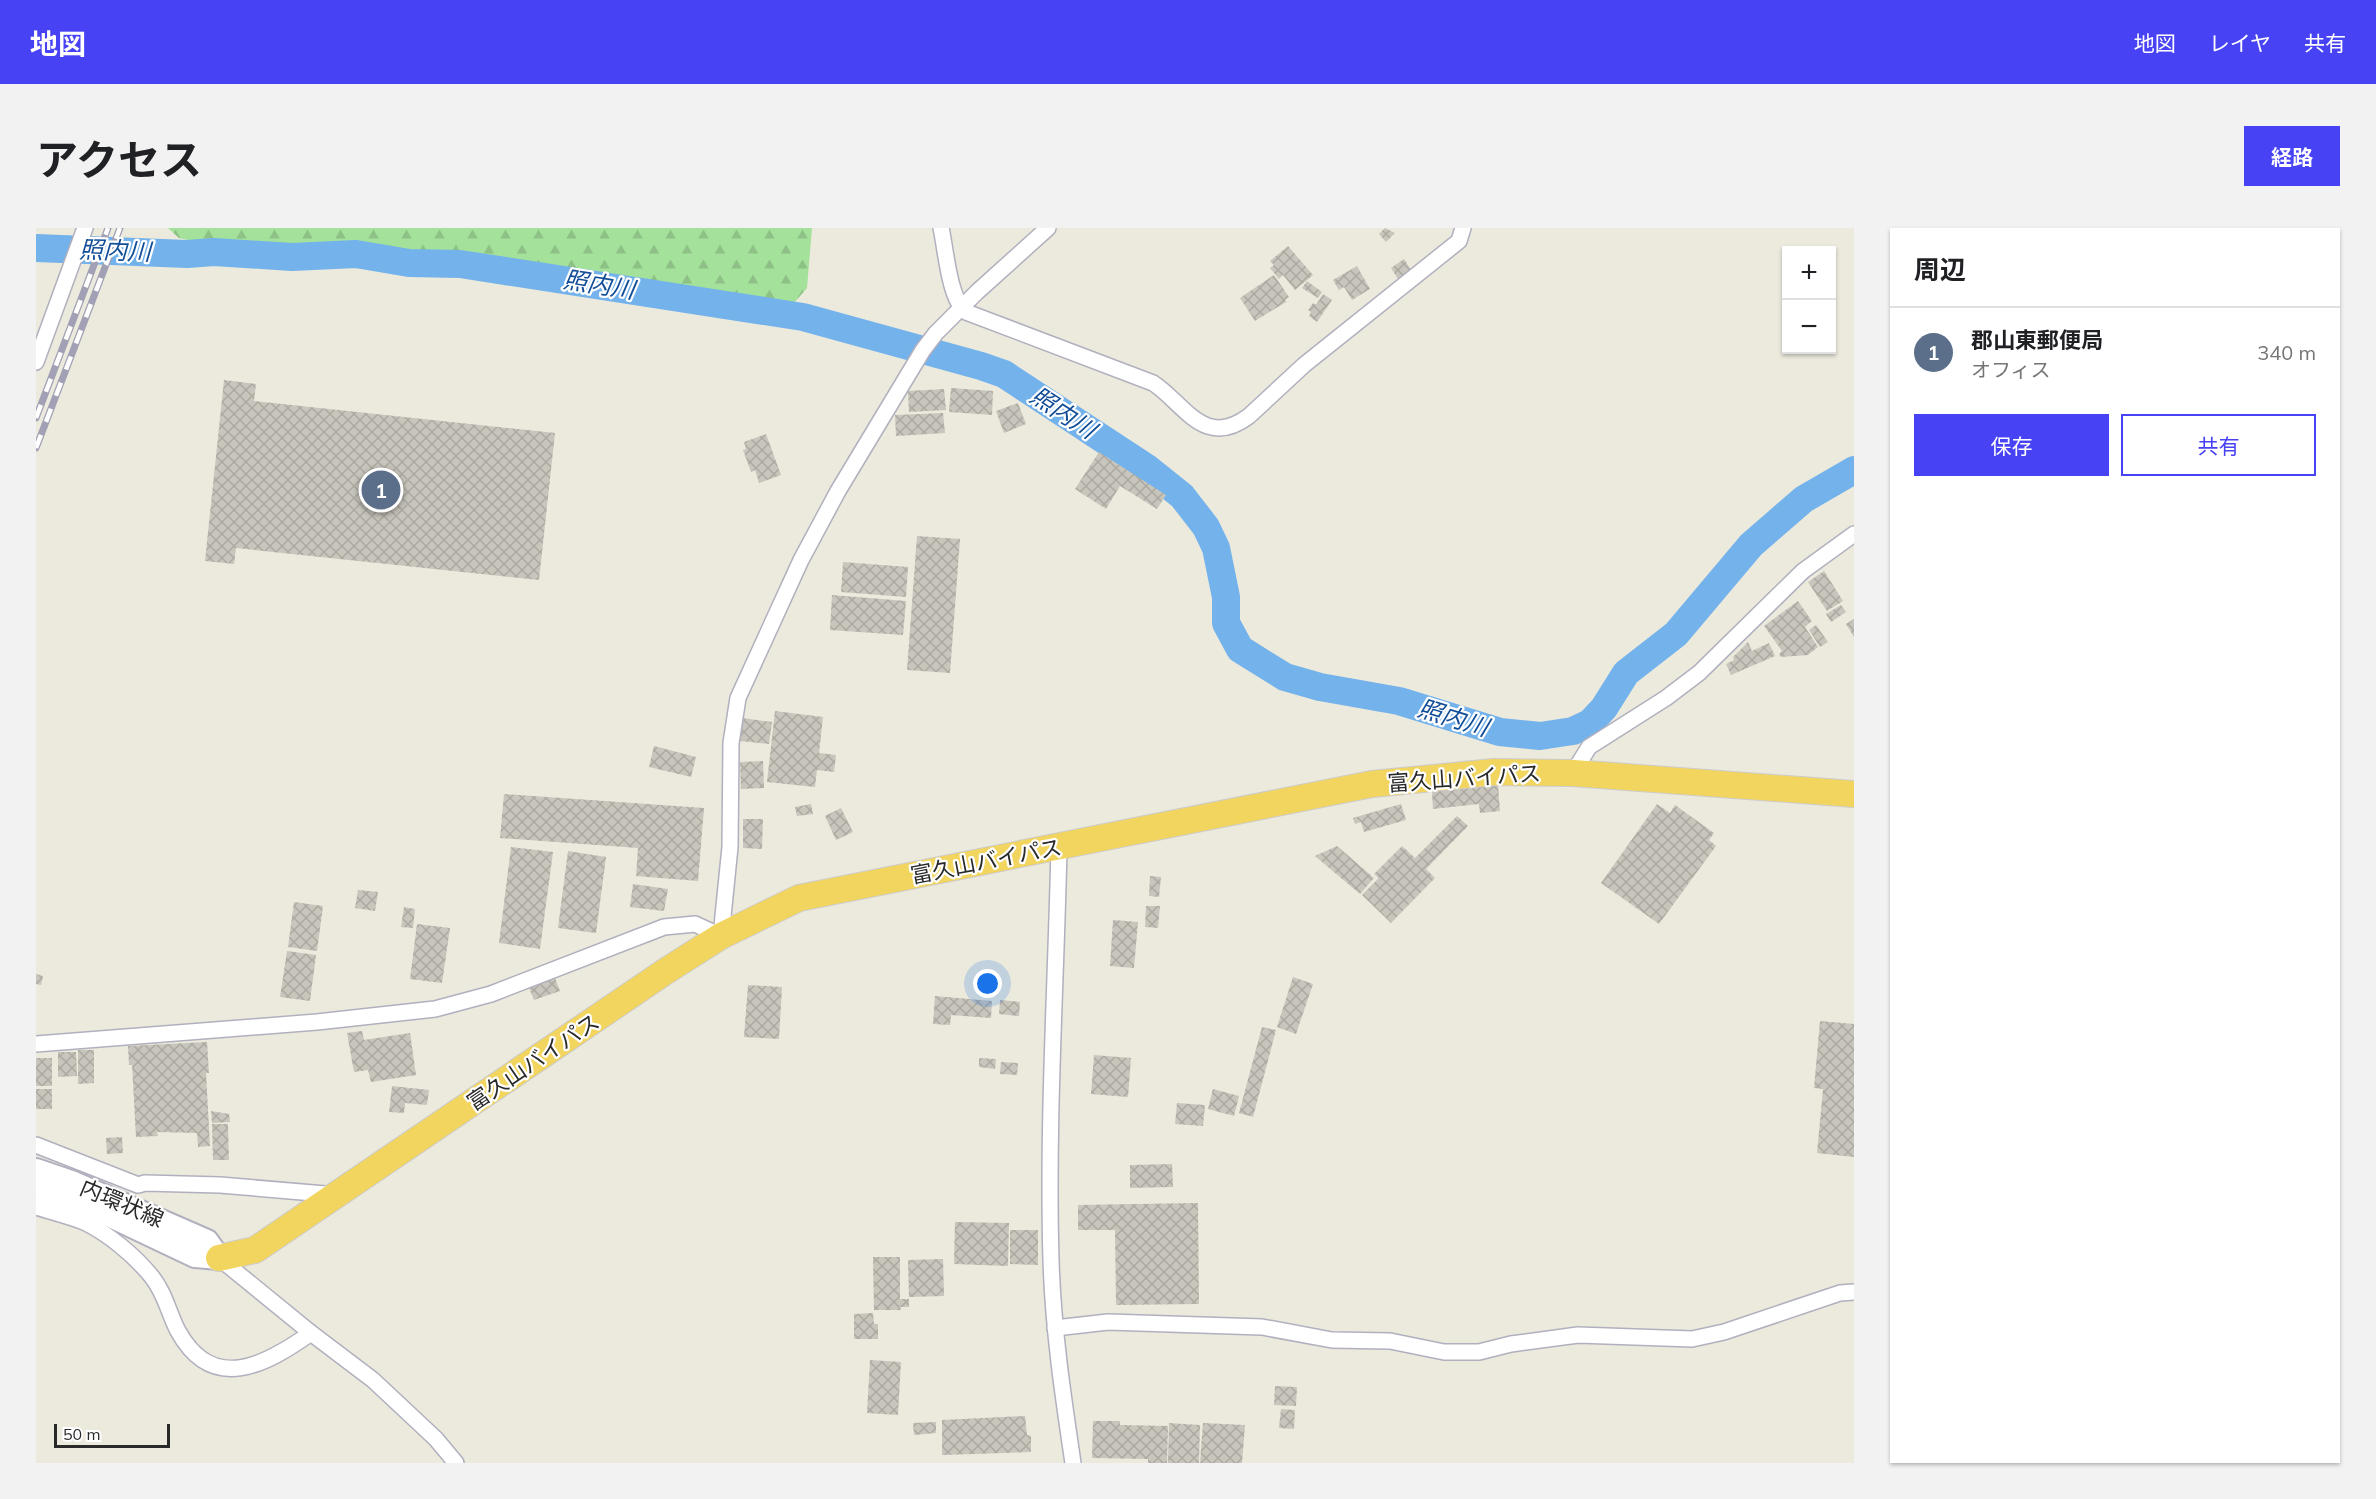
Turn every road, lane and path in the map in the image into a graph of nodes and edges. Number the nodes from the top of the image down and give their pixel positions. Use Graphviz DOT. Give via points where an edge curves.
graph roads {
  1 [pos="85,228"];
  2 [pos="941,228"];
  3 [pos="1048,228"];
  4 [pos="1462,228"];
  5 [pos="961,308"];
  6 [pos="37,355"];
  7 [pos="1854,534"];
  8 [pos="1573,773"];
  9 [pos="1854,794"];
  10 [pos="1059,847"];
  11 [pos="721,936"];
  12 [pos="36,1044"];
  13 [pos="36,1145"];
  14 [pos="36,1170"];
  15 [pos="36,1188"];
  16 [pos="337,1195"];
  17 [pos="36,1207"];
  18 [pos="207,1252"];
  19 [pos="1854,1292"];
  20 [pos="1055,1328"];
  21 [pos="310,1333"];
  22 [pos="456,1463"];
  23 [pos="1073,1463"];
  1 -- 6 [label="street"];
  2 -- 5 [label="street" via="954,293"];
  3 -- 5 [label="street"];
  4 -- 5 [label="street" via="1459,241 1304,365 1249,416 1230,425 1201,424 1189,418 1169,394 1153,383 972,316"];
  5 -- 11 [label="street" via="923,350 838,491 801,560 738,698 731,743 730,847"];
  7 -- 8 [label="street" via="1803,571 1699,673 1589,747"];
  8 -- 9 [label="highway, 富久山バイパス"];
  8 -- 10 [label="highway, 富久山バイパス" via="1494,772 1372,784"];
  10 -- 11 [label="highway, 富久山バイパス" via="799,898"];
  10 -- 20 [label="street" via="1050,1185"];
  11 -- 12 [label="street" via="695,924 664,927 491,994 435,1009"];
  11 -- 16 [label="highway, 富久山バイパス"];
  13 -- 16 [label="street" via="138,1185 220,1185"];
  14 -- 18 [label="main road, 内環状線" via="74,1182"];
  15 -- 18 [label="main road, 内環状線"];
  16 -- 18 [label="highway, 富久山バイパス" via="255,1250"];
  17 -- 21 [label="street" via="85,1223 126,1250 153,1277 185,1341 218,1367 247,1368 264,1363"];
  18 -- 21 [label="street"];
  19 -- 20 [label="street" via="1839,1293 1692,1339 1578,1335 1479,1352 1444,1352 1390,1341 1332,1340 1262,1327 1108,1322"];
  20 -- 23 [label="street"];
  21 -- 22 [label="street" via="373,1380"];
}
